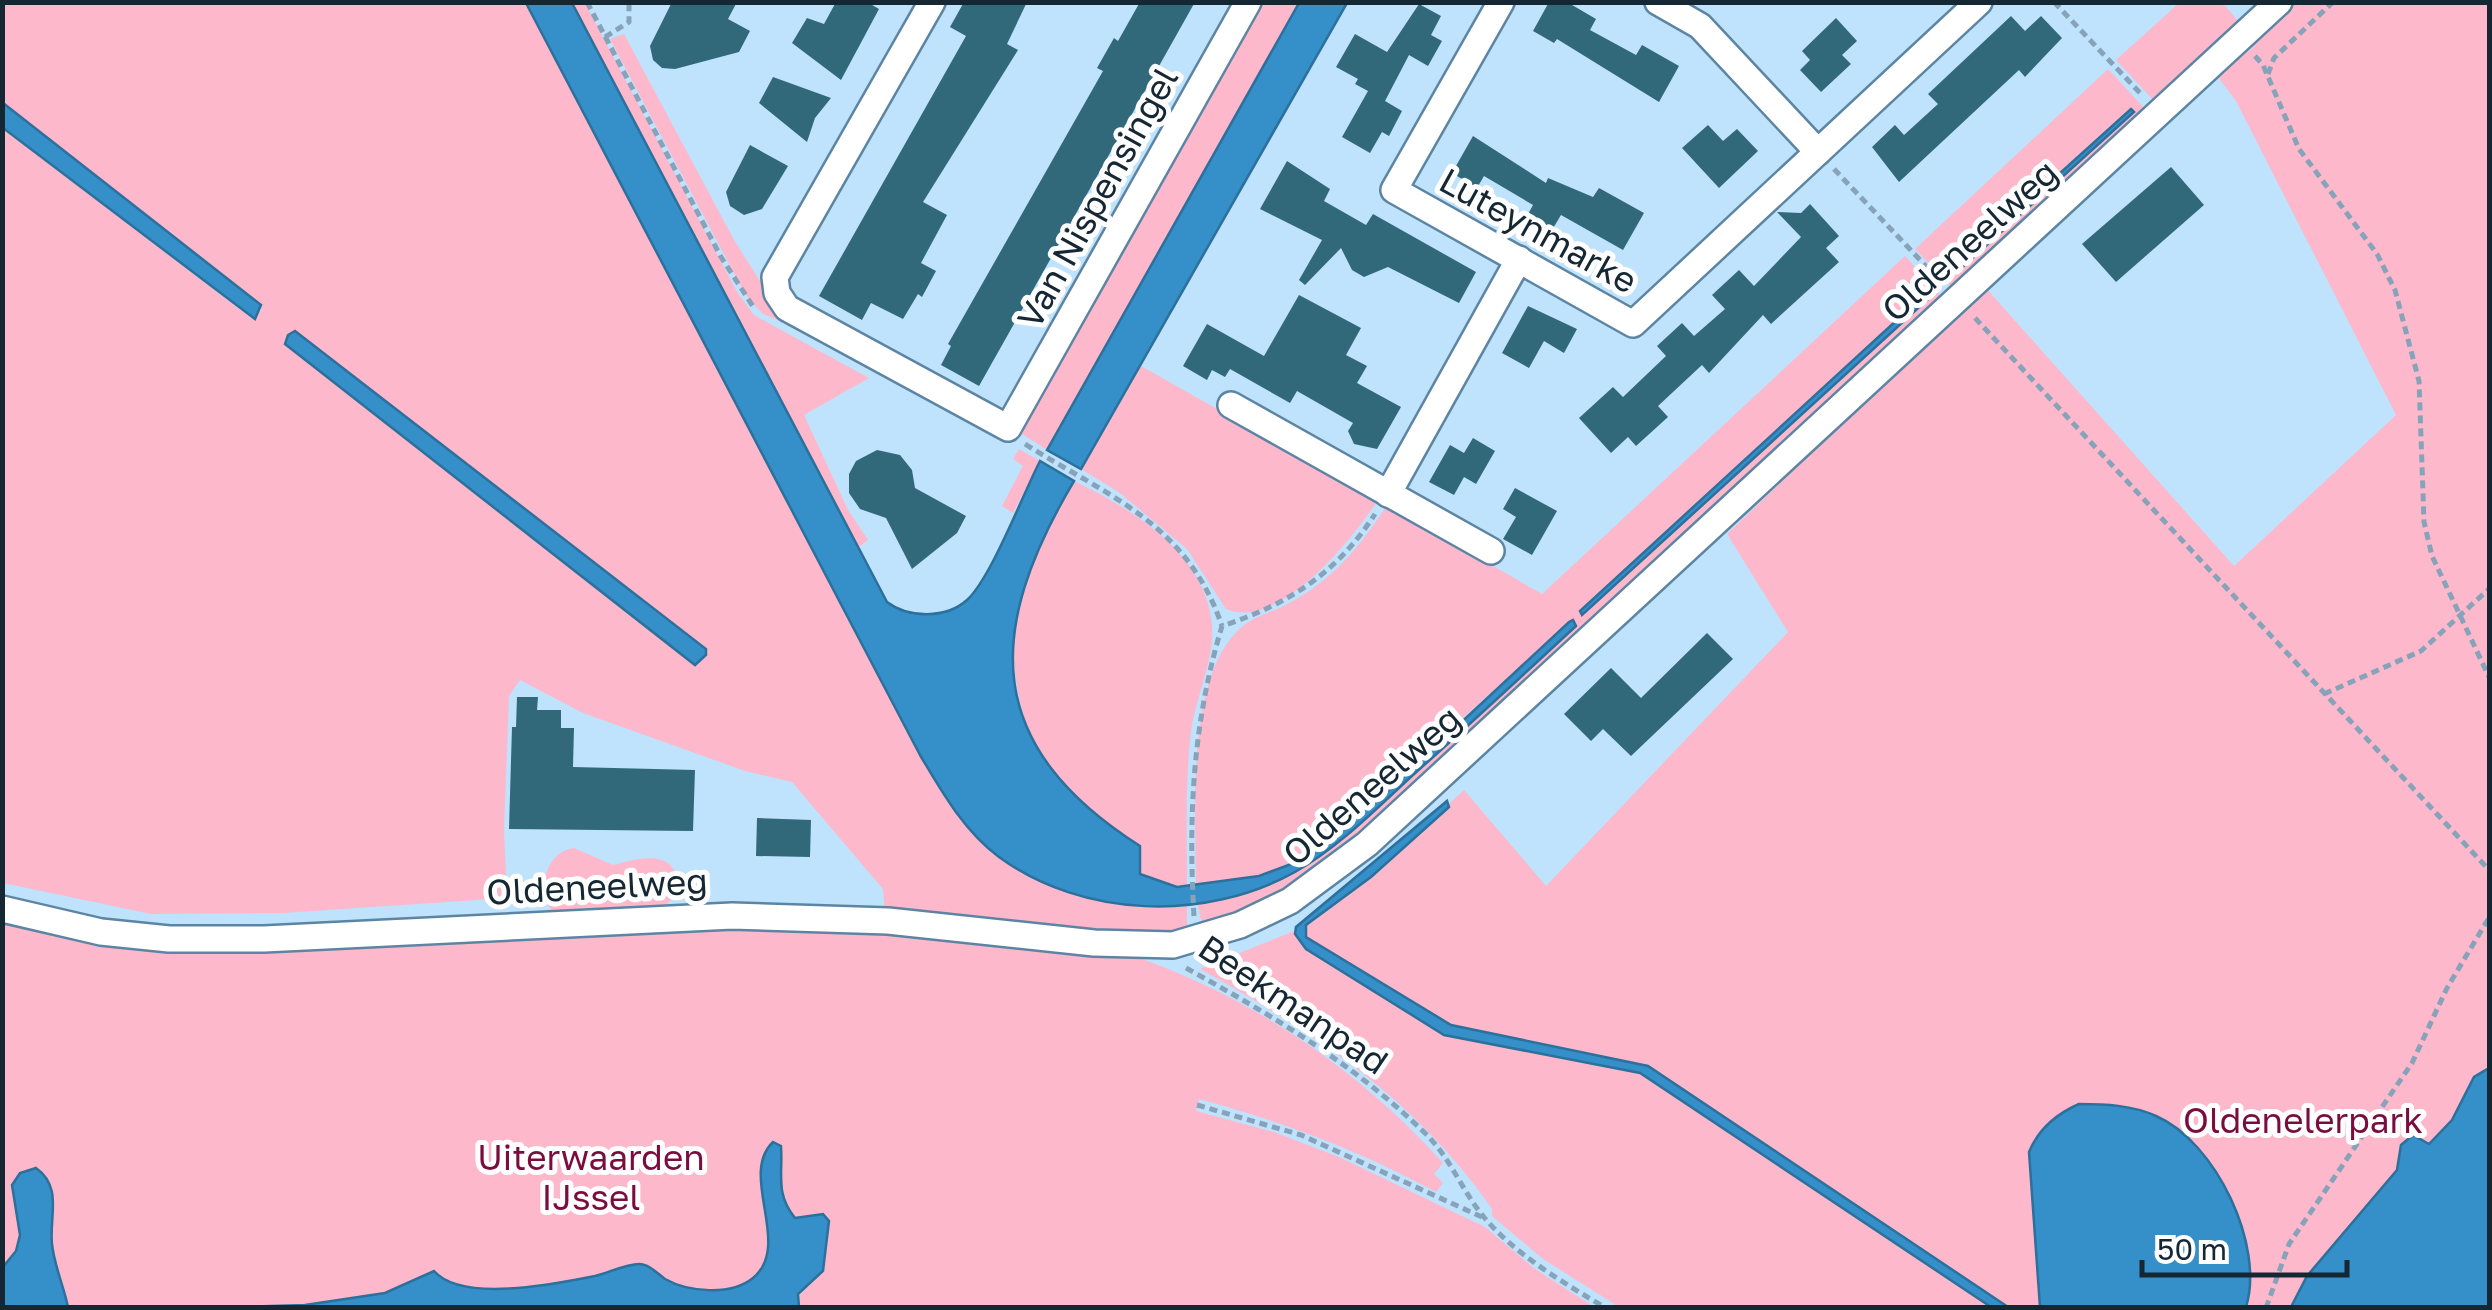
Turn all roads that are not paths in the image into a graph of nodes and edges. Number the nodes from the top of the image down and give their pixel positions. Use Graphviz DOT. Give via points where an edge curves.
graph roads {
  1 [pos="932,2"];
  2 [pos="1248,2"];
  3 [pos="1501,2"];
  4 [pos="1658,2"];
  5 [pos="1979,2"];
  6 [pos="2280,2"];
  7 [pos="1818,152"];
  8 [pos="1519,259"];
  9 [pos="1231,405"];
  10 [pos="1388,494"];
  11 [pos="1490,550"];
  12 [pos="2,909"];
  1 -- 2 [label="street, Van Nispensingel" via="775,277 777,293 787,308 1017,436"];
  3 -- 8 [label="street, Luteynmarke" via="1394,190"];
  4 -- 7 [label="street" via="1700,26"];
  5 -- 7 [label="street, Luteynmarke"];
  6 -- 12 [label="street, Oldeneelweg" via="1338,869 1262,916 1173,945 1094,944 888,921 732,916 185,940 101,932"];
  7 -- 8 [label="street, Luteynmarke" via="1633,324"];
  8 -- 10 [label="street"];
  9 -- 10 [label="street"];
  10 -- 11 [label="street"];
}
